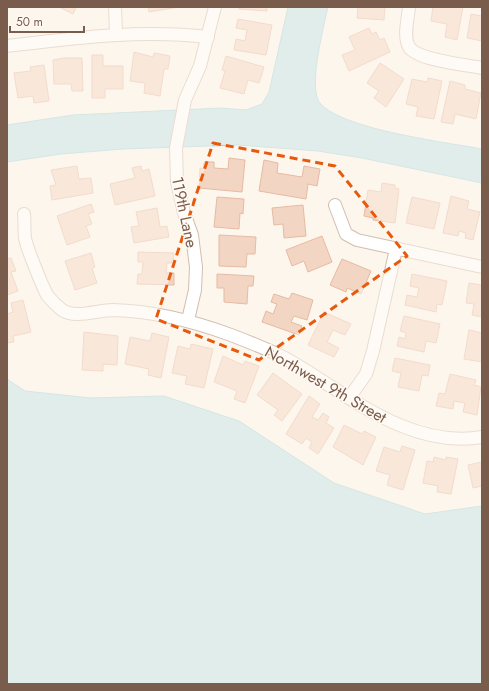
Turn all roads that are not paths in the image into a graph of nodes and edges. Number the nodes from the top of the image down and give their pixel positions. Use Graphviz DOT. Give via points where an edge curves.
graph roads {
  1 [pos="114,7"];
  2 [pos="215,7"];
  3 [pos="409,7"];
  4 [pos="116,34"];
  5 [pos="208,37"];
  6 [pos="7,46"];
  7 [pos="482,68"];
  8 [pos="335,205"];
  9 [pos="24,214"];
  10 [pos="396,249"];
  11 [pos="482,267"];
  12 [pos="188,320"];
  13 [pos="349,398"];
  14 [pos="482,437"];
  1 -- 4 [label="street"];
  2 -- 5 [label="street, 119th Lane"];
  3 -- 7 [label="street" via="406,37 410,47 419,55"];
  4 -- 5 [label="street" via="178,33"];
  4 -- 6 [label="street"];
  5 -- 12 [label="street, 119th Lane" via="200,66 185,100 176,155 177,182 192,235 196,267 195,290"];
  8 -- 10 [label="street" via="346,234 356,240"];
  9 -- 12 [label="street, Northwest 9th Street" via="25,238 45,288 48,295 64,311 75,313 112,310"];
  10 -- 11 [label="street"];
  10 -- 13 [label="street" via="366,374"];
  12 -- 13 [label="street, Northwest 9th Street" via="258,345 292,362"];
  13 -- 14 [label="street, Northwest 9th Street" via="394,423 428,434 455,439"];
}
